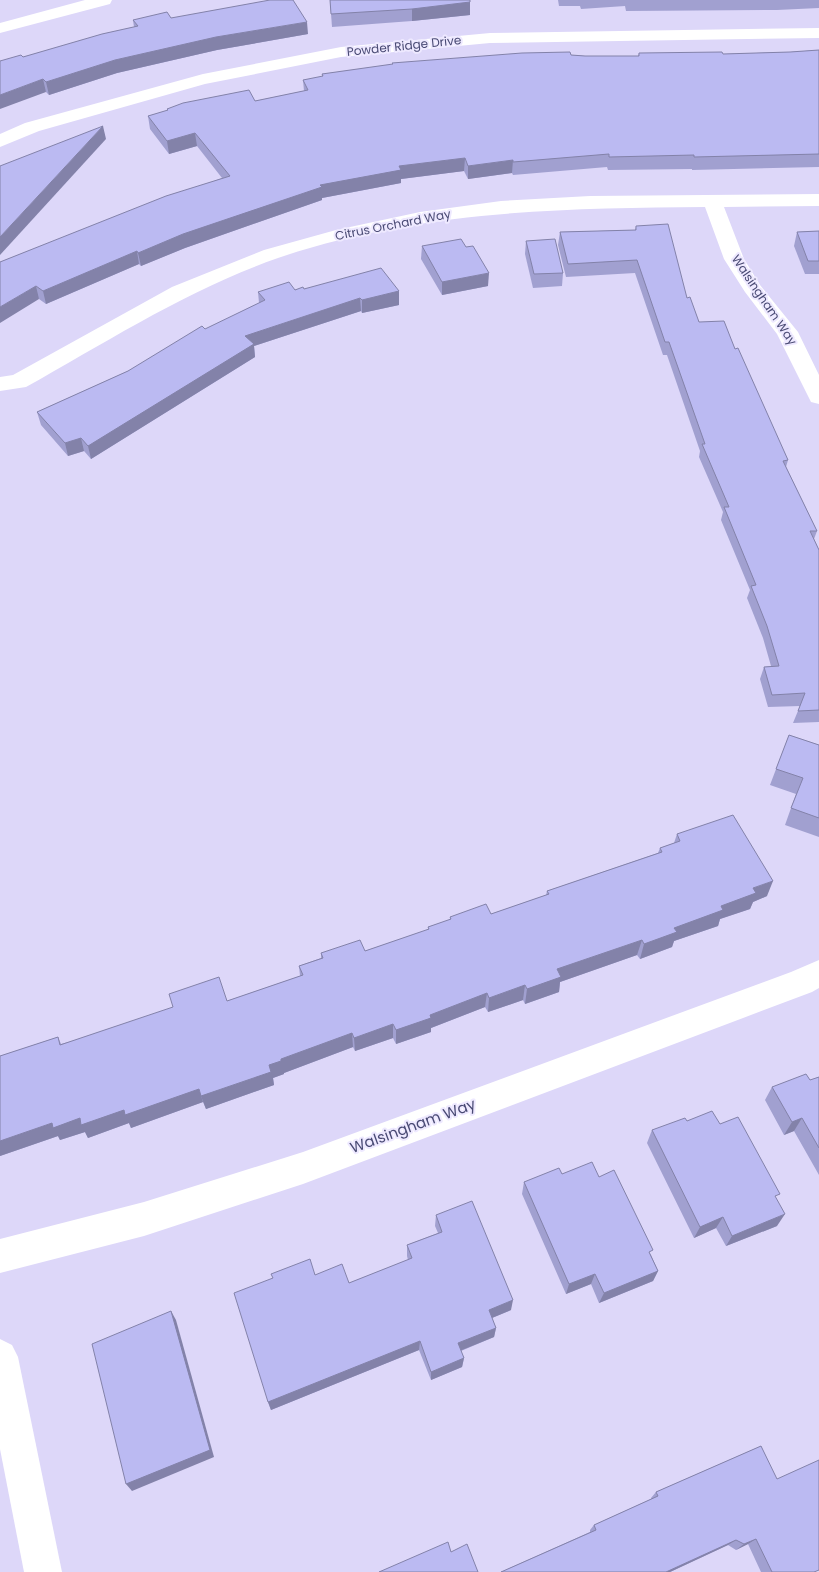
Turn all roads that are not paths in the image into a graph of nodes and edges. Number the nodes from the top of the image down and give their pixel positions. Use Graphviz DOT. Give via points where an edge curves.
graph roads {
  1 [pos="51,0"];
  2 [pos="104,0"];
  3 [pos="0,14"];
  4 [pos="0,28"];
  5 [pos="819,33"];
  6 [pos="0,141"];
  7 [pos="819,200"];
  8 [pos="713,202"];
  9 [pos="0,384"];
  10 [pos="819,397"];
  11 [pos="819,973"];
  12 [pos="0,1256"];
  13 [pos="0,1357"];
  14 [pos="43,1572"];
  1 -- 3 [label="street"];
  2 -- 4 [label="street"];
  5 -- 6 [label="street, Powder Ridge Drive" via="490,38 341,52 203,78 32,127"];
  7 -- 8 [label="street, Citrus Orchard Way"];
  8 -- 9 [label="street, Citrus Orchard Way" via="590,202 501,208 420,218 336,236 272,254 178,292 18,382"];
  8 -- 10 [label="street, Walsingham Way" via="734,259 787,332"];
  11 -- 12 [label="street, Walsingham Way" via="303,1168 144,1219"];
  13 -- 14 [label="street"];
}
